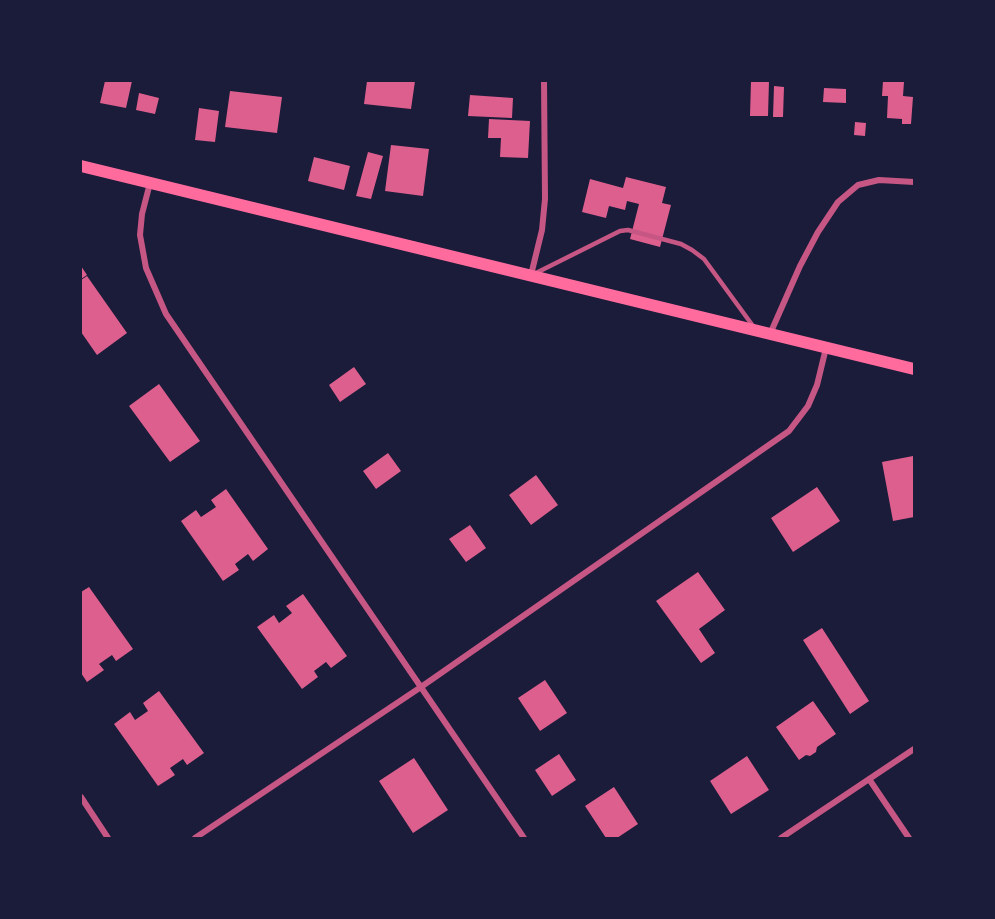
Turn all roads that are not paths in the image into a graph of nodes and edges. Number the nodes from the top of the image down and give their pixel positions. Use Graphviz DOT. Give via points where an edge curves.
graph roads {
  1 [pos="544,81"];
  2 [pos="81,166"];
  3 [pos="914,182"];
  4 [pos="150,183"];
  5 [pos="531,275"];
  6 [pos="756,331"];
  7 [pos="770,334"];
  8 [pos="826,348"];
  9 [pos="914,369"];
  10 [pos="421,687"];
  11 [pos="914,749"];
  12 [pos="869,779"];
  13 [pos="81,797"];
  14 [pos="108,838"];
  15 [pos="195,838"];
  16 [pos="524,838"];
  17 [pos="781,838"];
  18 [pos="909,838"];
  1 -- 5 [label="street" via="545,199"];
  2 -- 4 [label="main road"];
  3 -- 7 [label="street" via="879,180 858,185 838,202 800,266"];
  4 -- 5 [label="main road"];
  4 -- 10 [label="street" via="140,235 146,268 166,314"];
  5 -- 6 [label="main road"];
  5 -- 6 [label="lane" via="628,230 692,250 704,260"];
  6 -- 7 [label="main road"];
  7 -- 8 [label="main road"];
  8 -- 9 [label="main road"];
  8 -- 10 [label="street" via="808,406 789,431"];
  10 -- 15 [label="street"];
  10 -- 16 [label="street"];
  11 -- 12 [label="street"];
  12 -- 17 [label="street"];
  12 -- 18 [label="street"];
  13 -- 14 [label="street"];
}
